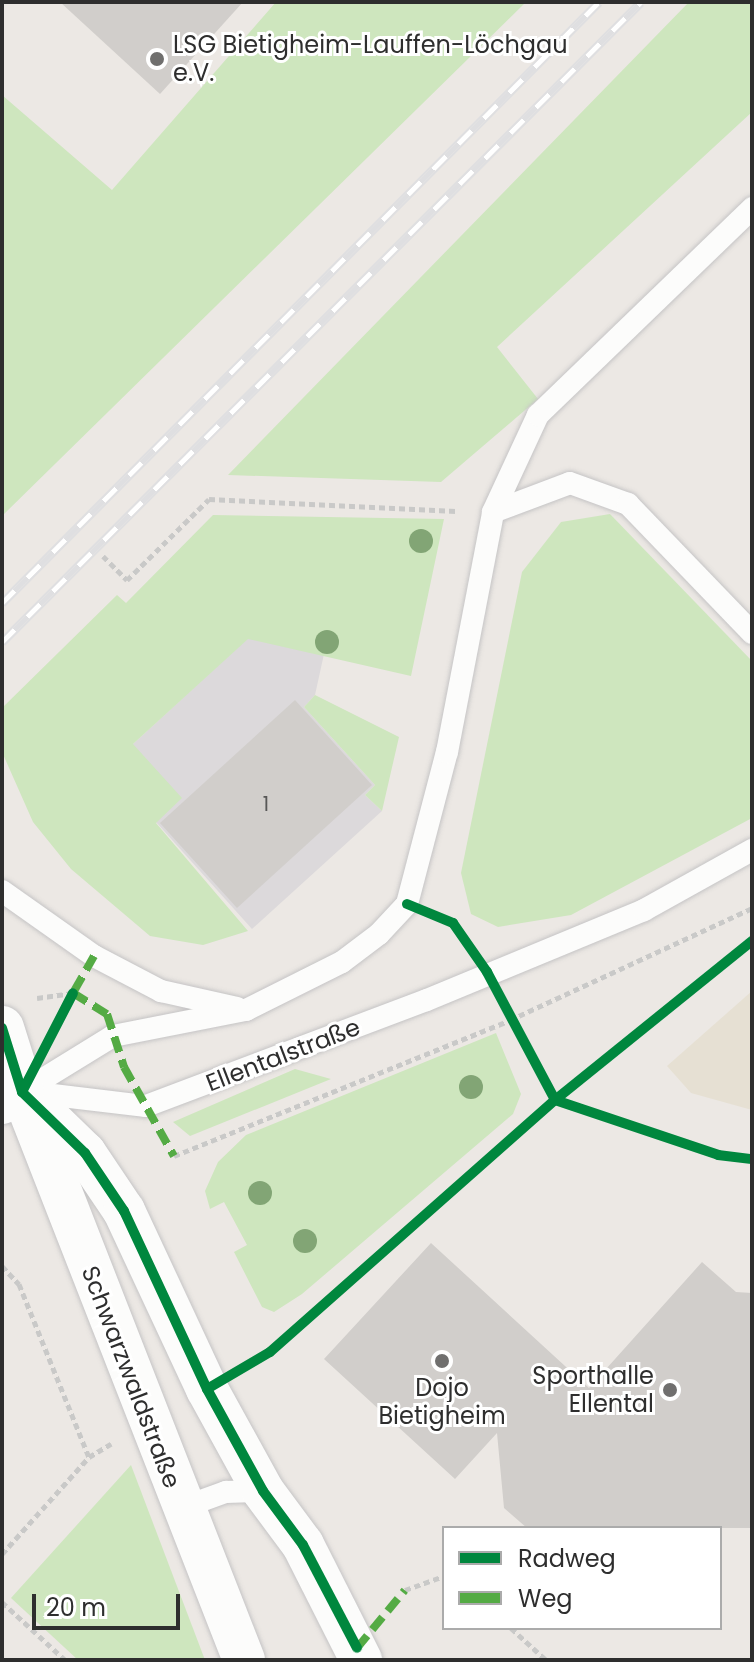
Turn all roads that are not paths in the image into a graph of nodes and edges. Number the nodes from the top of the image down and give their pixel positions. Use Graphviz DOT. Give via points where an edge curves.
graph roads {
  1 [pos="752,208"];
  2 [pos="493,512"];
  3 [pos="752,633"];
  4 [pos="752,850"];
  5 [pos="2,891"];
  6 [pos="246,1010"];
  7 [pos="2,1028"];
  8 [pos="12,1097"];
  9 [pos="263,1491"];
  10 [pos="187,1522"];
  11 [pos="244,1660"];
  12 [pos="361,1660"];
  1 -- 2 [label="lane" via="538,415"];
  2 -- 3 [label="lane" via="570,483 628,504"];
  2 -- 6 [label="lane" via="447,752 407,904 342,962"];
  4 -- 8 [label="lane, Ellentalstraße" via="644,910 427,1000 146,1106"];
  5 -- 6 [label="lane" via="94,956 161,991"];
  6 -- 8 [label="lane" via="113,1036"];
  7 -- 8 [label="main road, Schwarzwaldstraße"];
  8 -- 9 [label="street, Schwarzwaldstraße" via="85,1153 124,1211 207,1389"];
  8 -- 10 [label="street, Schwarzwaldstraße" via="151,1418"];
  9 -- 10 [label="lane" via="226,1492 198,1502"];
  9 -- 12 [label="street, Schwarzwaldstraße" via="303,1545"];
  10 -- 11 [label="street, Schwarzwaldstraße"];
}
